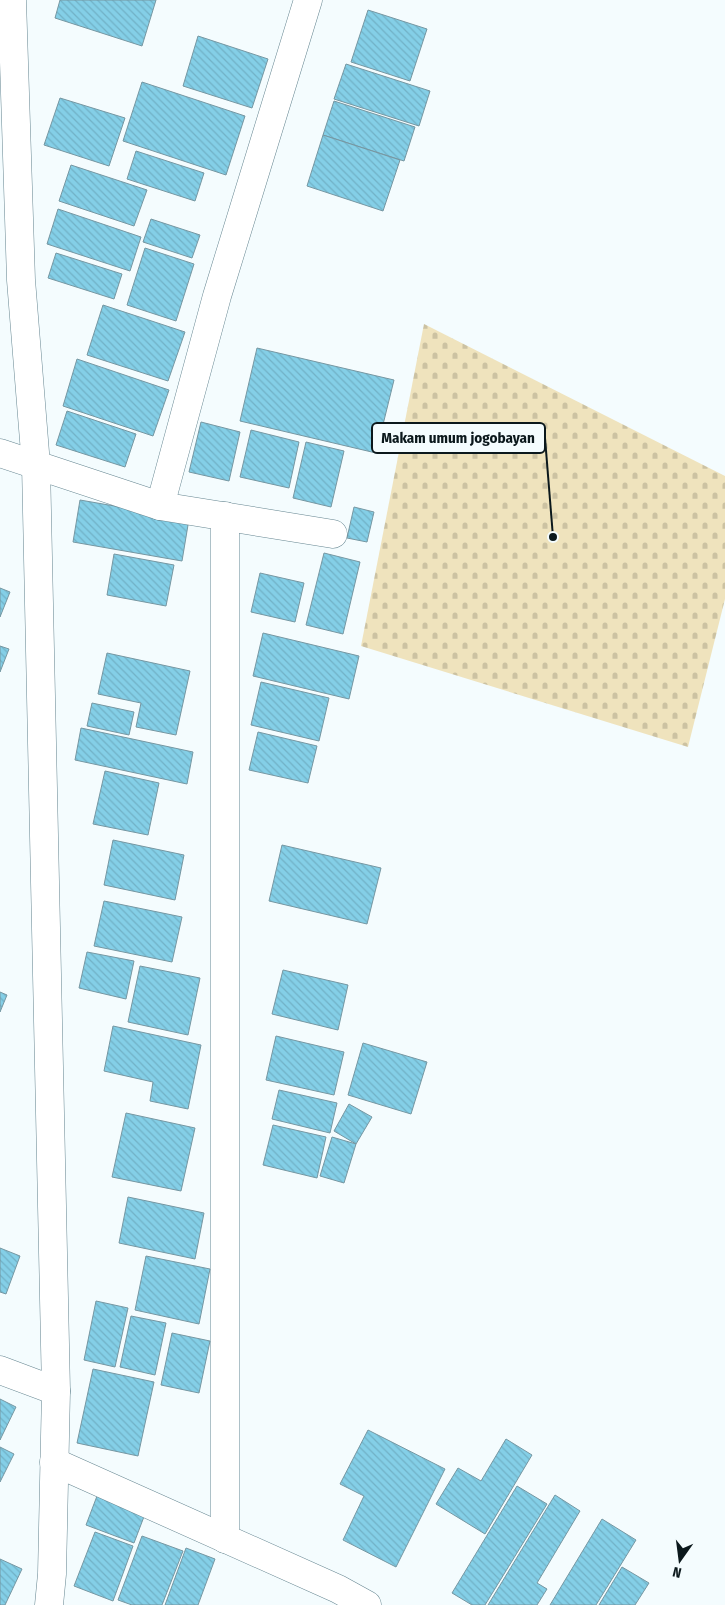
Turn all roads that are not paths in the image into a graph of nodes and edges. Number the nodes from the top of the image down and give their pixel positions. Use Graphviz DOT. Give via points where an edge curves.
graph roads {
  1 [pos="12,0"];
  2 [pos="308,0"];
  3 [pos="0,452"];
  4 [pos="36,465"];
  5 [pos="160,506"];
  6 [pos="225,516"];
  7 [pos="333,534"];
  8 [pos="0,1370"];
  9 [pos="56,1391"];
  10 [pos="54,1462"];
  11 [pos="225,1539"];
  12 [pos="49,1605"];
  13 [pos="367,1605"];
  1 -- 4 [label="street" via="21,280"];
  2 -- 5 [label="street" via="217,296"];
  3 -- 4 [label="street"];
  4 -- 5 [label="street"];
  4 -- 9 [label="street"];
  5 -- 6 [label="street"];
  6 -- 7 [label="street"];
  6 -- 11 [label="street"];
  8 -- 9 [label="street"];
  9 -- 10 [label="street"];
  10 -- 11 [label="street"];
  10 -- 12 [label="street"];
  11 -- 13 [label="street"];
}
